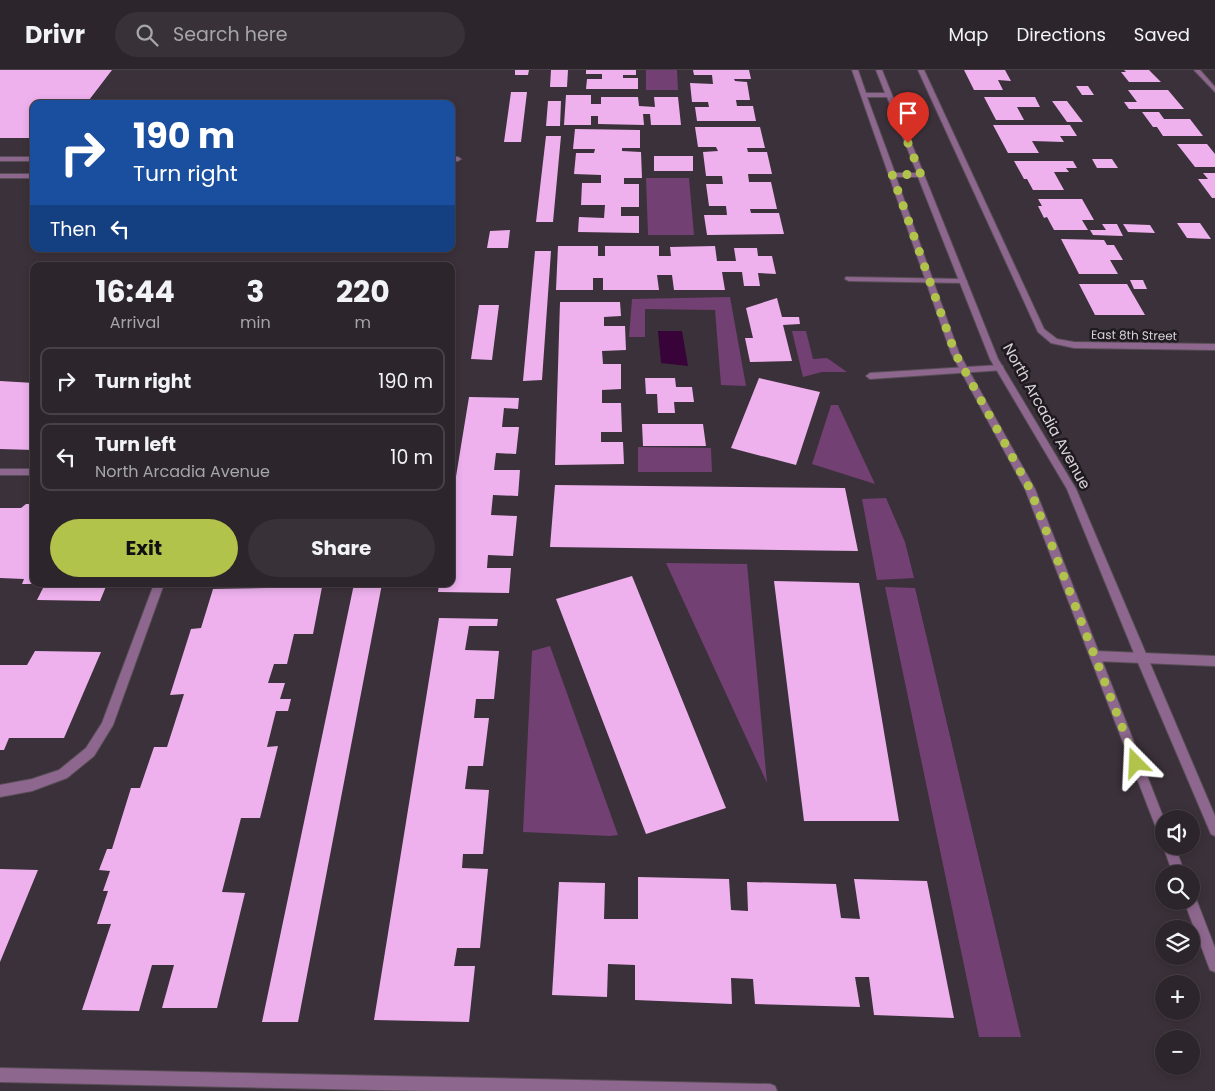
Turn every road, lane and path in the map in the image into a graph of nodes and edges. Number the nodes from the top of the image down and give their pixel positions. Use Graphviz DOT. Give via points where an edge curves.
graph roads {
  1 [pos="855,70"];
  2 [pos="879,70"];
  3 [pos="921,70"];
  4 [pos="1197,70"];
  5 [pos="1215,90"];
  6 [pos="864,95"];
  7 [pos="889,95"];
  8 [pos="0,159"];
  9 [pos="30,159"];
  10 [pos="892,174"];
  11 [pos="921,175"];
  12 [pos="0,176"];
  13 [pos="30,176"];
  14 [pos="849,279"];
  15 [pos="929,280"];
  16 [pos="963,281"];
  17 [pos="1215,347"];
  18 [pos="1000,368"];
  19 [pos="965,370"];
  20 [pos="870,376"];
  21 [pos="0,472"];
  22 [pos="30,472"];
  23 [pos="158,587"];
  24 [pos="1095,656"];
  25 [pos="1141,658"];
  26 [pos="1215,660"];
  27 [pos="0,791"];
  28 [pos="1155,811"];
  29 [pos="1215,830"];
  30 [pos="1193,910"];
  31 [pos="1215,966"];
  32 [pos="0,1075"];
  33 [pos="305,1087"];
  34 [pos="770,1091"];
  1 -- 6 [label="street"];
  2 -- 7 [label="street, North Arcadia Avenue"];
  3 -- 17 [label="street, East 8th Street" via="1041,330 1054,340 1074,345"];
  4 -- 5 [label="street"];
  6 -- 7 [label="street"];
  6 -- 10 [label="street"];
  7 -- 11 [label="street, North Arcadia Avenue"];
  8 -- 9 [label="street"];
  10 -- 11 [label="street"];
  10 -- 15 [label="street"];
  11 -- 16 [label="street, North Arcadia Avenue"];
  12 -- 13 [label="street"];
  14 -- 15 [label="street"];
  15 -- 16 [label="street"];
  15 -- 19 [label="street" via="955,353"];
  16 -- 18 [label="street, North Arcadia Avenue"];
  18 -- 19 [label="street"];
  18 -- 25 [label="street, North Arcadia Avenue" via="1072,489"];
  19 -- 20 [label="street"];
  19 -- 24 [label="street" via="1030,489"];
  21 -- 22 [label="street"];
  23 -- 27 [label="street" via="107,725 90,752 63,774 32,786"];
  24 -- 25 [label="street"];
  24 -- 28 [label="street"];
  25 -- 26 [label="street"];
  25 -- 29 [label="street, North Arcadia Avenue"];
  30 -- 31 [label="street"];
  32 -- 33 [label="street"];
  33 -- 34 [label="street"];
}
